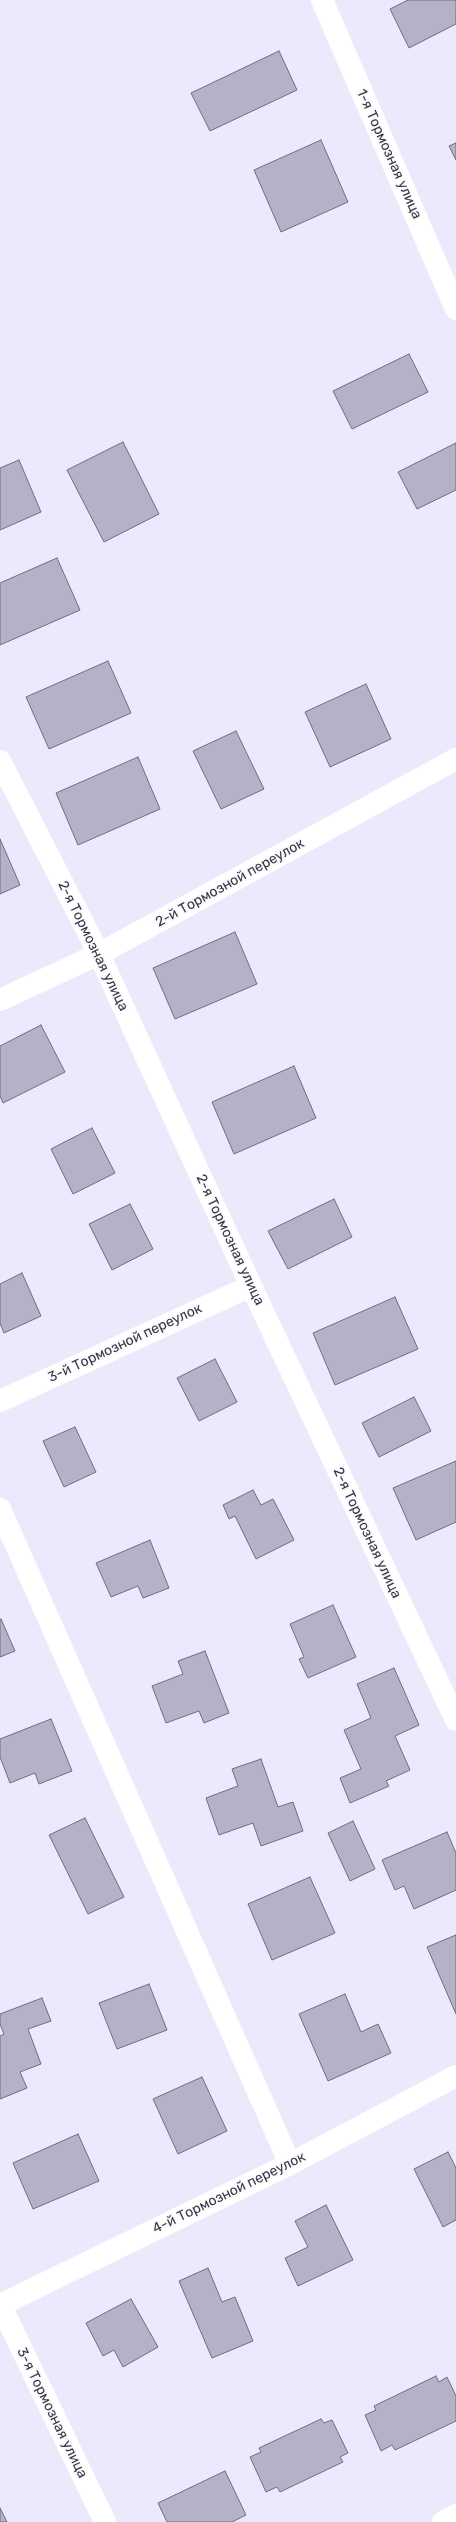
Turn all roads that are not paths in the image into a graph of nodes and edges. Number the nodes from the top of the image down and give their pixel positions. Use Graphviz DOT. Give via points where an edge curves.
graph roads {
  1 [pos="322,0"];
  2 [pos="456,308"];
  3 [pos="456,759"];
  4 [pos="0,761"];
  5 [pos="100,954"];
  6 [pos="0,1000"];
  7 [pos="251,1286"];
  8 [pos="0,1401"];
  9 [pos="0,1510"];
  10 [pos="456,1720"];
  11 [pos="456,2076"];
  12 [pos="290,2164"];
  13 [pos="0,2305"];
  14 [pos="456,2515"];
  15 [pos="105,2522"];
  16 [pos="443,2522"];
  1 -- 2 [label="street, 1-я Тормозная улица"];
  3 -- 5 [label="street, 2-й Тормозной переулок"];
  4 -- 5 [label="street, 2-я Тормозная улица"];
  5 -- 6 [label="street, 2-й Тормозной переулок"];
  5 -- 7 [label="street, 2-я Тормозная улица"];
  7 -- 8 [label="street, 3-й Тормозной переулок"];
  7 -- 10 [label="street, 2-я Тормозная улица"];
  9 -- 12 [label="street"];
  11 -- 12 [label="street, 4-й Тормозной переулок"];
  12 -- 13 [label="street, 4-й Тормозной переулок"];
  13 -- 15 [label="street, 3-я Тормозная улица"];
  14 -- 16 [label="street"];
}
